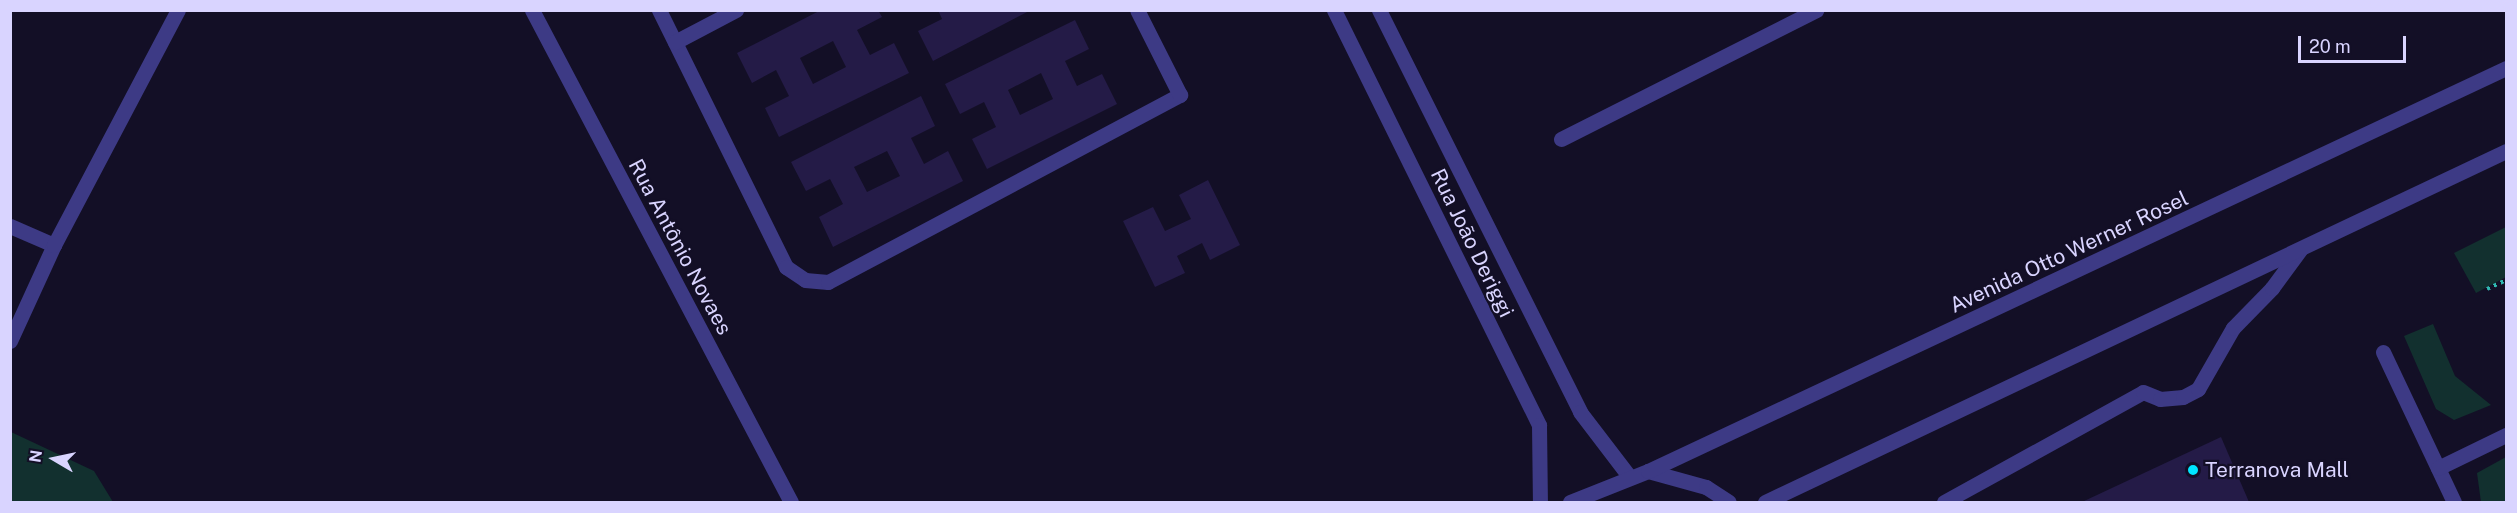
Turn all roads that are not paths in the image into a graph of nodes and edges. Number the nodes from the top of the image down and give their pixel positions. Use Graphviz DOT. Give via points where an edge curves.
graph roads {
  1 [pos="178,10"];
  2 [pos="532,10"];
  3 [pos="659,10"];
  4 [pos="736,10"];
  5 [pos="1137,10"];
  6 [pos="1334,10"];
  7 [pos="1379,10"];
  8 [pos="1816,10"];
  9 [pos="675,42"];
  10 [pos="2506,68"];
  11 [pos="1561,139"];
  12 [pos="2506,151"];
  13 [pos="10,226"];
  14 [pos="54,245"];
  15 [pos="2300,250"];
  16 [pos="10,341"];
  17 [pos="2383,352"];
  18 [pos="2506,435"];
  19 [pos="2438,468"];
  20 [pos="1648,471"];
  21 [pos="1629,476"];
  22 [pos="791,502"];
  23 [pos="1540,502"];
  24 [pos="1570,502"];
  25 [pos="1729,502"];
  26 [pos="1765,502"];
  27 [pos="1944,502"];
  28 [pos="2454,502"];
  1 -- 14 [label="street"];
  2 -- 22 [label="street, Rua Antônio Novaes"];
  3 -- 9 [label="street"];
  4 -- 9 [label="street"];
  5 -- 9 [label="street" via="1180,95 828,282 805,280 786,267"];
  6 -- 23 [label="street, Rua João Deriggi" via="1539,425"];
  7 -- 21 [label="street, Rua João Deriggi" via="1580,412"];
  8 -- 11 [label="street"];
  10 -- 20 [label="street, Avenida Otto Werner Rosel"];
  12 -- 15 [label="street"];
  13 -- 14 [label="street"];
  14 -- 16 [label="street"];
  15 -- 26 [label="street"];
  15 -- 27 [label="street" via="2272,288 2233,328 2198,389 2182,397 2160,399 2143,392"];
  17 -- 19 [label="street"];
  18 -- 19 [label="street"];
  19 -- 28 [label="street"];
  20 -- 21 [label="street, Avenida Otto Werner Rosel"];
  20 -- 25 [label="street" via="1706,487"];
  21 -- 24 [label="street, Avenida Otto Werner Rosel"];
}
